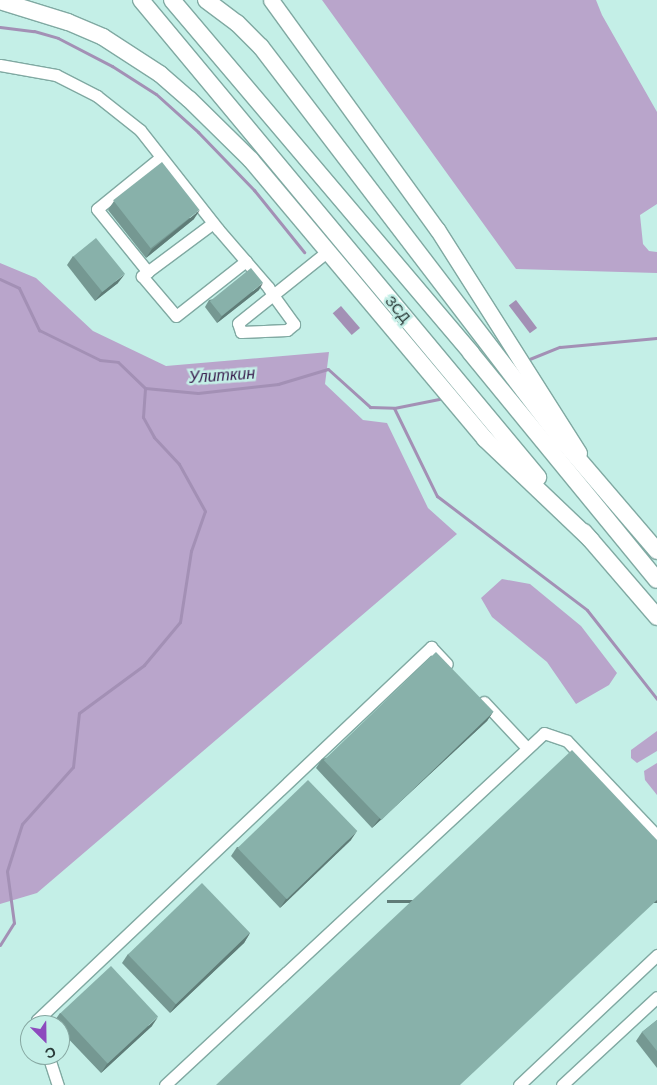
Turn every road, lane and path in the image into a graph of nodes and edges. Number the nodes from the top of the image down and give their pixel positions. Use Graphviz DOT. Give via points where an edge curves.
graph roads {
  1 [pos="141,0"];
  2 [pos="172,0"];
  3 [pos="206,0"];
  4 [pos="271,0"];
  5 [pos="0,1"];
  6 [pos="0,66"];
  7 [pos="161,157"];
  8 [pos="213,223"];
  9 [pos="328,251"];
  10 [pos="246,261"];
  11 [pos="148,272"];
  12 [pos="273,295"];
  13 [pos="592,475"];
  14 [pos="591,540"];
  15 [pos="657,551"];
  16 [pos="657,580"];
  17 [pos="657,617"];
  18 [pos="458,676"];
  19 [pos="472,690"];
  20 [pos="527,748"];
  21 [pos="657,836"];
  22 [pos="657,955"];
  23 [pos="657,997"];
  24 [pos="42,1015"];
  25 [pos="51,1065"];
  26 [pos="58,1085"];
  27 [pos="166,1085"];
  28 [pos="519,1085"];
  29 [pos="562,1085"];
  1 -- 14 [label="highway, ЗСД"];
  2 -- 16 [label="highway, ЗСД" via="471,353"];
  3 -- 13 [label="highway" via="237,23 261,47"];
  4 -- 13 [label="main road" via="437,229"];
  5 -- 9 [label="highway" via="68,22 103,37 160,74 251,160"];
  6 -- 7 [label="lane" via="56,74 98,96 140,130"];
  7 -- 8 [label="lane"];
  7 -- 11 [label="lane" via="97,209"];
  8 -- 10 [label="lane"];
  8 -- 11 [label="lane"];
  9 -- 12 [label="lane"];
  9 -- 14 [label="highway" via="485,439"];
  10 -- 11 [label="lane" via="176,316 142,276"];
  10 -- 12 [label="lane"];
  12 -- 12 [label="lane" via="238,322 241,332 286,330 294,324"];
  13 -- 15 [label="highway"];
  14 -- 17 [label="highway, ЗСД"];
  18 -- 24 [label="lane" via="431,647"];
  19 -- 20 [label="lane"];
  20 -- 21 [label="lane" via="544,733 567,740"];
  20 -- 27 [label="lane"];
  22 -- 28 [label="lane"];
  23 -- 29 [label="lane"];
  25 -- 26 [label="lane"];
}
